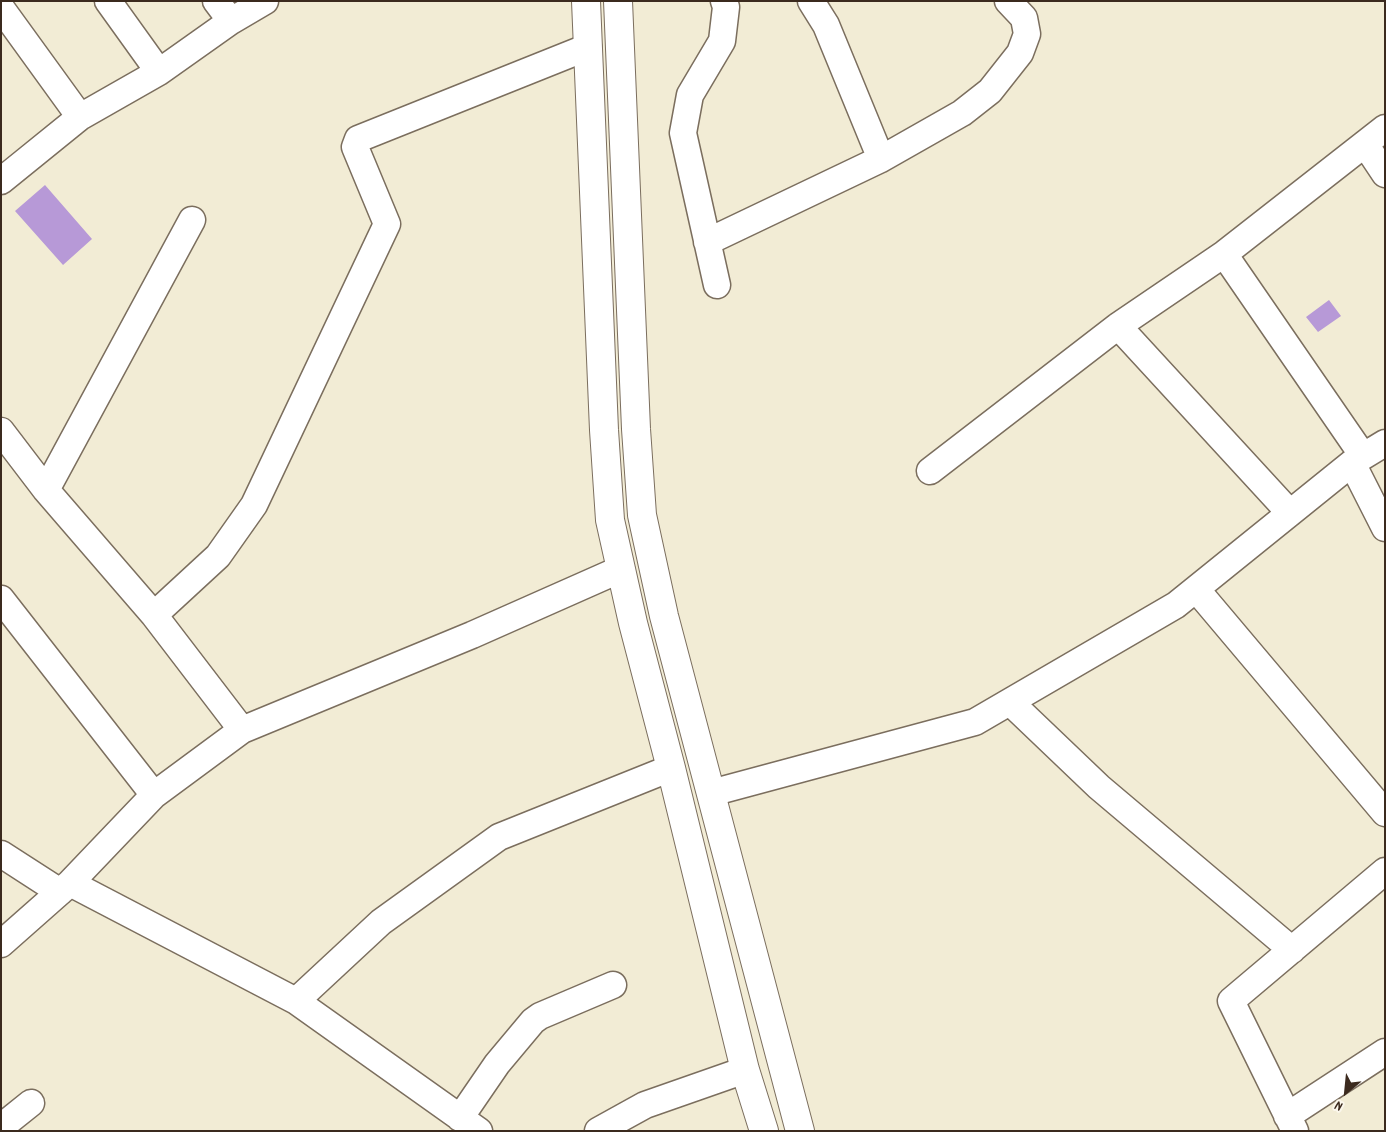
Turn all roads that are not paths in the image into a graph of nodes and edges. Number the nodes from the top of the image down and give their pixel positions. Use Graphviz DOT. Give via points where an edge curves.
graph roads {
  1 [pos="108,1"];
  2 [pos="265,1"];
  3 [pos="586,1"];
  4 [pos="618,1"];
  5 [pos="724,1"];
  6 [pos="811,1"];
  7 [pos="1008,1"];
  8 [pos="1,8"];
  9 [pos="224,11"];
  10 [pos="588,47"];
  11 [pos="159,72"];
  12 [pos="80,117"];
  13 [pos="1385,128"];
  14 [pos="1365,144"];
  15 [pos="881,159"];
  16 [pos="1385,174"];
  17 [pos="1,181"];
  18 [pos="192,220"];
  19 [pos="707,242"];
  20 [pos="1224,254"];
  21 [pos="716,285"];
  22 [pos="1118,326"];
  23 [pos="1,431"];
  24 [pos="1385,443"];
  25 [pos="1358,460"];
  26 [pos="930,471"];
  27 [pos="46,490"];
  28 [pos="1290,513"];
  29 [pos="1385,528"];
  30 [pos="621,569"];
  31 [pos="1196,589"];
  32 [pos="1,599"];
  33 [pos="154,615"];
  34 [pos="1010,702"];
  35 [pos="242,730"];
  36 [pos="671,768"];
  37 [pos="711,793"];
  38 [pos="154,795"];
  39 [pos="1385,813"];
  40 [pos="1,854"];
  41 [pos="1385,871"];
  42 [pos="65,888"];
  43 [pos="1,944"];
  44 [pos="1292,950"];
  45 [pos="613,985"];
  46 [pos="296,1001"];
  47 [pos="1385,1052"];
  48 [pos="745,1070"];
  49 [pos="31,1103"];
  50 [pos="1291,1123"];
  51 [pos="470,1124"];
  52 [pos="1,1127"];
  53 [pos="598,1131"];
  54 [pos="764,1131"];
  55 [pos="800,1131"];
  1 -- 11 [label="street"];
  2 -- 9 [label="street"];
  3 -- 10 [label="highway"];
  4 -- 37 [label="highway" via="642,515 664,616"];
  5 -- 19 [label="street" via="722,41 690,95 683,133"];
  6 -- 15 [label="street" via="826,25"];
  7 -- 15 [label="street" via="1024,18 1027,34 1020,53 990,91 962,113"];
  8 -- 12 [label="street"];
  9 -- 11 [label="street"];
  10 -- 30 [label="highway" via="604,440 610,520"];
  10 -- 33 [label="street" via="358,139 355,147 387,224 254,505 218,556"];
  11 -- 12 [label="street"];
  12 -- 17 [label="street"];
  13 -- 14 [label="street"];
  14 -- 16 [label="street"];
  14 -- 20 [label="street"];
  15 -- 19 [label="street"];
  18 -- 27 [label="street"];
  19 -- 21 [label="street"];
  20 -- 22 [label="street"];
  20 -- 25 [label="street"];
  22 -- 26 [label="street"];
  22 -- 28 [label="street"];
  23 -- 27 [label="street"];
  24 -- 25 [label="street"];
  25 -- 28 [label="street"];
  25 -- 29 [label="street"];
  27 -- 33 [label="street"];
  28 -- 31 [label="street"];
  30 -- 35 [label="street" via="472,636"];
  30 -- 36 [label="highway"];
  31 -- 34 [label="street" via="1176,605"];
  31 -- 39 [label="street"];
  32 -- 38 [label="street"];
  33 -- 35 [label="street"];
  34 -- 37 [label="street" via="975,722"];
  34 -- 44 [label="street" via="1099,787"];
  35 -- 38 [label="street"];
  36 -- 46 [label="street" via="499,837 381,922"];
  36 -- 48 [label="highway"];
  37 -- 55 [label="highway"];
  38 -- 42 [label="street"];
  40 -- 42 [label="street"];
  41 -- 44 [label="street"];
  42 -- 43 [label="street"];
  42 -- 46 [label="street"];
  44 -- 50 [label="street" via="1231,1001"];
  45 -- 51 [label="street" via="533,1021 498,1064"];
  46 -- 51 [label="street"];
  47 -- 50 [label="street"];
  48 -- 53 [label="street" via="645,1105"];
  48 -- 54 [label="highway"];
  49 -- 52 [label="street"];
}
